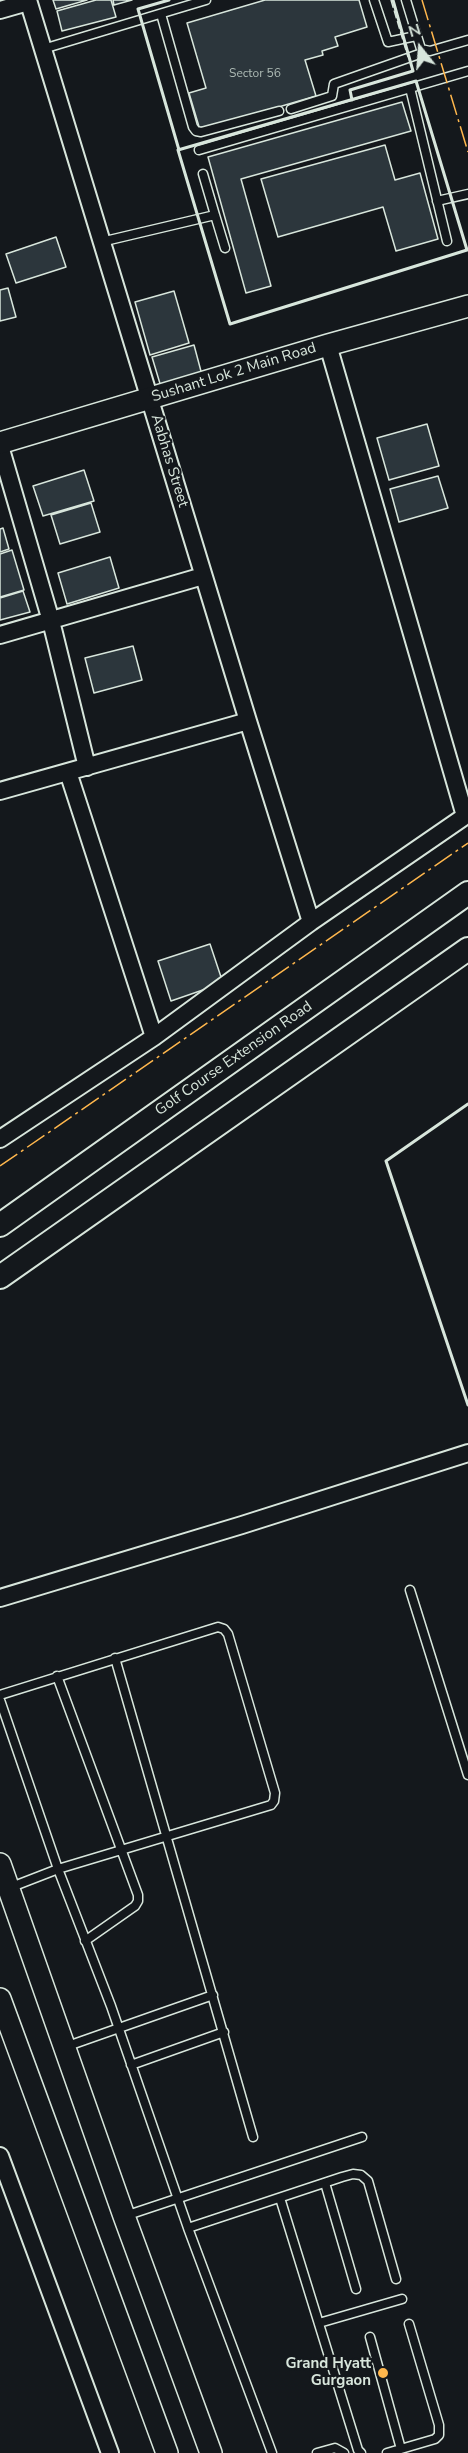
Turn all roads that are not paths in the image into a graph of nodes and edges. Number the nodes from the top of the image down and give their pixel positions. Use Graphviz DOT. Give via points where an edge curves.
graph roads {
  1 [pos="206,0"];
  2 [pos="374,0"];
  3 [pos="406,0"];
  4 [pos="28,1"];
  5 [pos="0,10"];
  6 [pos="160,14"];
  7 [pos="416,36"];
  8 [pos="468,40"];
  9 [pos="43,50"];
  10 [pos="425,52"];
  11 [pos="468,71"];
  12 [pos="410,88"];
  13 [pos="291,109"];
  14 [pos="279,111"];
  15 [pos="199,150"];
  16 [pos="203,174"];
  17 [pos="468,194"];
  18 [pos="437,201"];
  19 [pos="215,215"];
  20 [pos="447,241"];
  21 [pos="101,242"];
  22 [pos="225,248"];
  23 [pos="468,306"];
  24 [pos="328,345"];
  25 [pos="150,399"];
  26 [pos="0,444"];
  27 [pos="203,576"];
  28 [pos="51,621"];
  29 [pos="0,635"];
  30 [pos="248,721"];
  31 [pos="87,767"];
  32 [pos="68,772"];
  33 [pos="0,790"];
  34 [pos="466,815"];
  35 [pos="468,892"];
  36 [pos="311,922"];
  37 [pos="468,949"];
  38 [pos="154,1037"];
  39 [pos="0,1139"];
  40 [pos="0,1225"];
  41 [pos="0,1276"];
  42 [pos="468,1454"];
  43 [pos="410,1590"];
  44 [pos="0,1598"];
  45 [pos="115,1658"];
  46 [pos="57,1677"];
  47 [pos="0,1697"];
  48 [pos="468,1776"];
  49 [pos="168,1836"];
  50 [pos="122,1850"];
  51 [pos="0,1864"];
  52 [pos="58,1869"];
  53 [pos="9,1888"];
  54 [pos="85,1941"];
  55 [pos="213,1995"];
  56 [pos="0,1999"];
  57 [pos="118,2028"];
  58 [pos="224,2032"];
  59 [pos="65,2047"];
  60 [pos="131,2065"];
  61 [pos="253,2137"];
  62 [pos="362,2137"];
  63 [pos="0,2156"];
  64 [pos="325,2183"];
  65 [pos="280,2198"];
  66 [pos="179,2199"];
  67 [pos="124,2216"];
  68 [pos="188,2228"];
  69 [pos="396,2279"];
  70 [pos="356,2289"];
  71 [pos="402,2299"];
  72 [pos="319,2323"];
  73 [pos="409,2324"];
  74 [pos="370,2337"];
  75 [pos="401,2449"];
  76 [pos="360,2451"];
  77 [pos="110,2453"];
  78 [pos="167,2453"];
  79 [pos="211,2453"];
  80 [pos="272,2453"];
  81 [pos="317,2453"];
  82 [pos="345,2453"];
  83 [pos="387,2453"];
  1 -- 6 [label="lane"];
  2 -- 7 [label="lane" via="388,42"];
  3 -- 7 [label="lane"];
  4 -- 5 [label="street"];
  4 -- 9 [label="street, Aabhas Street"];
  6 -- 9 [label="lane"];
  6 -- 14 [label="lane" via="196,131"];
  7 -- 10 [label="lane"];
  8 -- 10 [label="lane"];
  9 -- 21 [label="street, Aabhas Street"];
  10 -- 13 [label="lane" via="334,84 332,96"];
  11 -- 12 [label="lane"];
  12 -- 15 [label="lane"];
  12 -- 18 [label="lane"];
  16 -- 19 [label="lane"];
  17 -- 18 [label="lane"];
  18 -- 20 [label="lane"];
  19 -- 21 [label="lane"];
  19 -- 22 [label="lane"];
  21 -- 25 [label="street, Aabhas Street"];
  23 -- 24 [label="street, Sushant Lok 2 Main Road"];
  24 -- 25 [label="street, Sushant Lok 2 Main Road"];
  24 -- 34 [label="street"];
  25 -- 26 [label="street, Sushant Lok 2 Main Road"];
  25 -- 27 [label="street, Aabhas Street"];
  26 -- 28 [label="street"];
  27 -- 28 [label="street"];
  27 -- 30 [label="street, Aabhas Street"];
  28 -- 29 [label="street"];
  28 -- 31 [label="street"];
  30 -- 31 [label="street"];
  30 -- 36 [label="street, Aabhas Street"];
  31 -- 32 [label="street"];
  32 -- 33 [label="street"];
  32 -- 38 [label="street"];
  34 -- 36 [label="street"];
  35 -- 40 [label="main road, Golf Course Extension Road"];
  36 -- 38 [label="street"];
  37 -- 41 [label="main road"];
  38 -- 39 [label="street"];
  42 -- 44 [label="street"];
  43 -- 48 [label="lane"];
  45 -- 46 [label="lane"];
  45 -- 49 [label="lane"];
  45 -- 49 [label="lane" via="218,1626 228,1634 275,1793 274,1801"];
  46 -- 47 [label="lane"];
  46 -- 50 [label="lane"];
  47 -- 52 [label="lane"];
  49 -- 50 [label="lane"];
  49 -- 55 [label="lane"];
  50 -- 52 [label="lane"];
  50 -- 54 [label="lane" via="138,1901"];
  51 -- 53 [label="street"];
  52 -- 53 [label="lane"];
  52 -- 54 [label="lane"];
  53 -- 59 [label="street"];
  54 -- 57 [label="lane"];
  55 -- 57 [label="lane"];
  55 -- 58 [label="lane"];
  56 -- 78 [label="street"];
  57 -- 59 [label="lane"];
  57 -- 60 [label="lane"];
  58 -- 60 [label="lane"];
  58 -- 61 [label="lane"];
  59 -- 67 [label="street"];
  60 -- 66 [label="lane"];
  62 -- 66 [label="lane"];
  63 -- 77 [label="street"];
  64 -- 65 [label="lane"];
  64 -- 69 [label="lane" via="353,2174 368,2181"];
  64 -- 70 [label="lane"];
  65 -- 68 [label="lane"];
  65 -- 72 [label="lane"];
  66 -- 67 [label="lane"];
  66 -- 68 [label="lane"];
  67 -- 79 [label="street"];
  68 -- 80 [label="lane"];
  71 -- 72 [label="lane"];
  72 -- 76 [label="lane"];
  73 -- 75 [label="lane" via="439,2430 435,2439"];
  74 -- 75 [label="lane"];
  75 -- 83 [label="lane"];
  76 -- 82 [label="lane"];
  81 -- 82 [label="lane" via="335,2448"];
}
